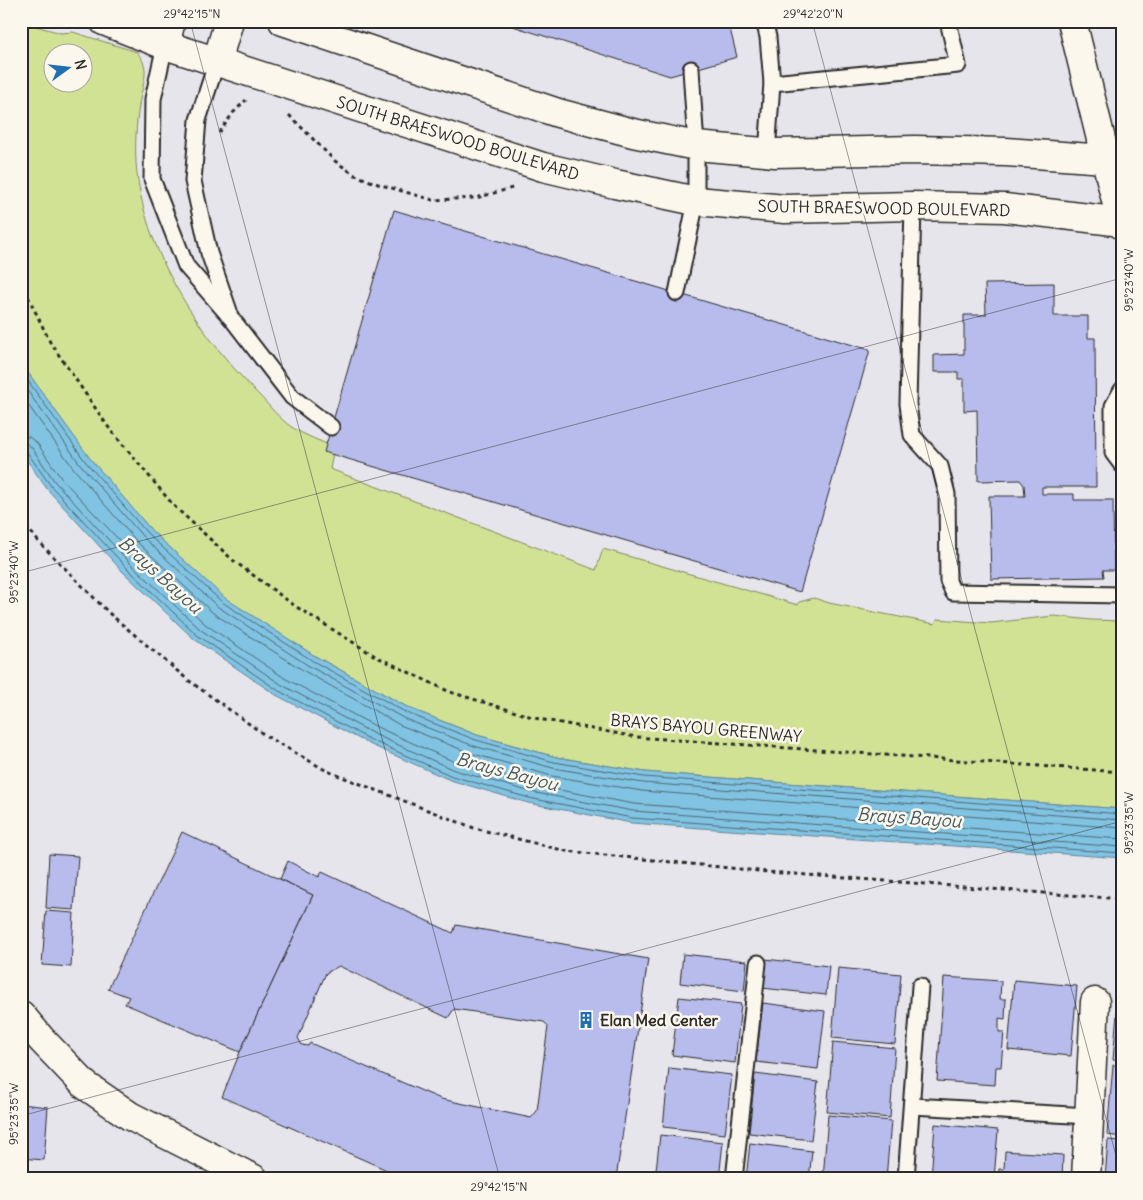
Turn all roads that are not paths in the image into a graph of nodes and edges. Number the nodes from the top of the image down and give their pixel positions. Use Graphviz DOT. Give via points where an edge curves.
graph roads {
  1 [pos="104,21"];
  2 [pos="229,21"];
  3 [pos="283,21"];
  4 [pos="764,21"];
  5 [pos="948,21"];
  6 [pos="1072,21"];
  7 [pos="168,33"];
  8 [pos="217,62"];
  9 [pos="691,69"];
  10 [pos="772,83"];
  11 [pos="696,146"];
  12 [pos="768,153"];
  13 [pos="1113,161"];
  14 [pos="696,201"];
  15 [pos="913,206"];
  16 [pos="1121,223"];
  17 [pos="677,293"];
  18 [pos="232,319"];
  19 [pos="1122,390"];
  20 [pos="332,426"];
  21 [pos="1122,465"];
  22 [pos="1122,595"];
  23 [pos="758,962"];
  24 [pos="920,986"];
  25 [pos="1095,1002"];
  26 [pos="21,1015"];
  27 [pos="912,1106"];
  28 [pos="1089,1116"];
  29 [pos="253,1179"];
  30 [pos="734,1179"];
  31 [pos="906,1179"];
  32 [pos="1086,1179"];
  1 -- 7 [label="main road, SOUTH BRAESWOOD BOULEVARD"];
  2 -- 8 [label="main road"];
  3 -- 11 [label="main road" via="558,113"];
  4 -- 10 [label="lane"];
  5 -- 10 [label="lane" via="958,65"];
  6 -- 13 [label="main road"];
  7 -- 8 [label="main road, SOUTH BRAESWOOD BOULEVARD"];
  7 -- 18 [label="lane" via="153,99 152,179 186,266"];
  8 -- 14 [label="main road, SOUTH BRAESWOOD BOULEVARD" via="543,167"];
  8 -- 18 [label="lane" via="198,120 193,181 209,253"];
  9 -- 11 [label="lane"];
  10 -- 12 [label="lane"];
  11 -- 12 [label="main road"];
  11 -- 14 [label="lane"];
  12 -- 13 [label="main road" via="1006,152"];
  13 -- 16 [label="main road"];
  14 -- 15 [label="main road, SOUTH BRAESWOOD BOULEVARD" via="785,209"];
  14 -- 17 [label="lane"];
  15 -- 16 [label="main road, SOUTH BRAESWOOD BOULEVARD" via="1005,208"];
  15 -- 22 [label="lane" via="908,404 912,436 940,466 947,494 948,580 953,592"];
  18 -- 20 [label="lane" via="292,397"];
  19 -- 21 [label="lane" via="1113,406 1113,453"];
  23 -- 30 [label="lane"];
  24 -- 27 [label="lane"];
  25 -- 28 [label="main road"];
  26 -- 29 [label="main road" via="85,1085 130,1116"];
  27 -- 28 [label="lane"];
  27 -- 31 [label="lane"];
  28 -- 32 [label="main road"];
}
